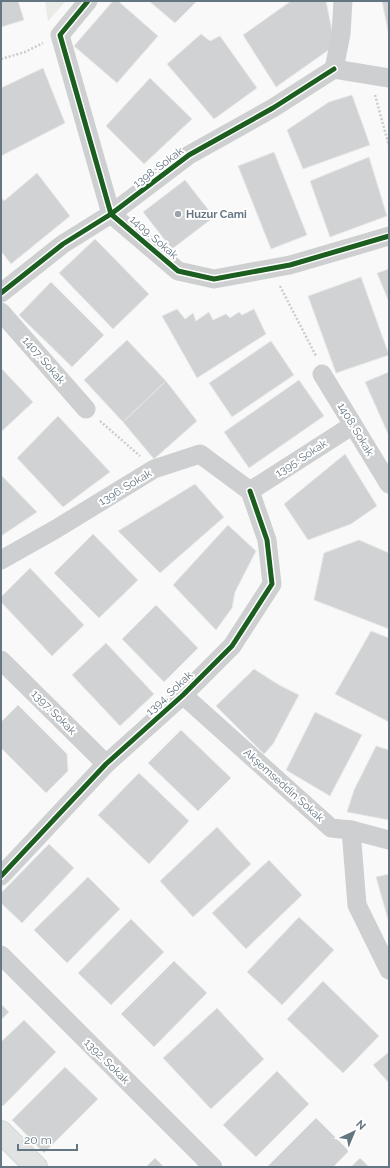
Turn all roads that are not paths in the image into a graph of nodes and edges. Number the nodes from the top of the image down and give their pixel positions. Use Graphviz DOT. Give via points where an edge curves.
graph roads {
  1 [pos="88,1"];
  2 [pos="343,1"];
  3 [pos="334,69"];
  4 [pos="389,78"];
  5 [pos="111,214"];
  6 [pos="389,236"];
  7 [pos="1,293"];
  8 [pos="1,312"];
  9 [pos="322,374"];
  10 [pos="86,409"];
  11 [pos="353,424"];
  12 [pos="389,484"];
  13 [pos="250,491"];
  14 [pos="1,560"];
  15 [pos="1,660"];
  16 [pos="183,695"];
  17 [pos="106,764"];
  18 [pos="351,830"];
  19 [pos="389,840"];
  20 [pos="1,876"];
  21 [pos="1,955"];
  22 [pos="389,970"];
  23 [pos="1,1132"];
  24 [pos="36,1167"];
  25 [pos="213,1167"];
  1 -- 5 [label="street" via="60,35"];
  2 -- 3 [label="street" via="341,34"];
  3 -- 4 [label="street"];
  3 -- 5 [label="street, 1398. Sokak" via="273,108 189,155"];
  5 -- 6 [label="street, 1409. Sokak" via="178,271 214,279 290,265"];
  5 -- 7 [label="street, 1398. Sokak" via="63,244"];
  8 -- 10 [label="street, 1407. Sokak"];
  9 -- 11 [label="street, 1408. Sokak"];
  11 -- 12 [label="street, 1408. Sokak"];
  11 -- 13 [label="street, 1395. Sokak"];
  13 -- 14 [label="street, 1396. Sokak" via="200,454 154,469"];
  13 -- 16 [label="street, 1394. Sokak" via="267,540 272,584 232,646"];
  15 -- 17 [label="street, 1397. Sokak"];
  16 -- 17 [label="street, 1394. Sokak"];
  16 -- 18 [label="street, Akşemseddin Sokak" via="331,828"];
  17 -- 20 [label="street, 1394. Sokak"];
  18 -- 19 [label="street, Akşemseddin Sokak"];
  18 -- 22 [label="street" via="357,905"];
  21 -- 25 [label="street, 1392. Sokak"];
  23 -- 24 [label="main road"];
}
